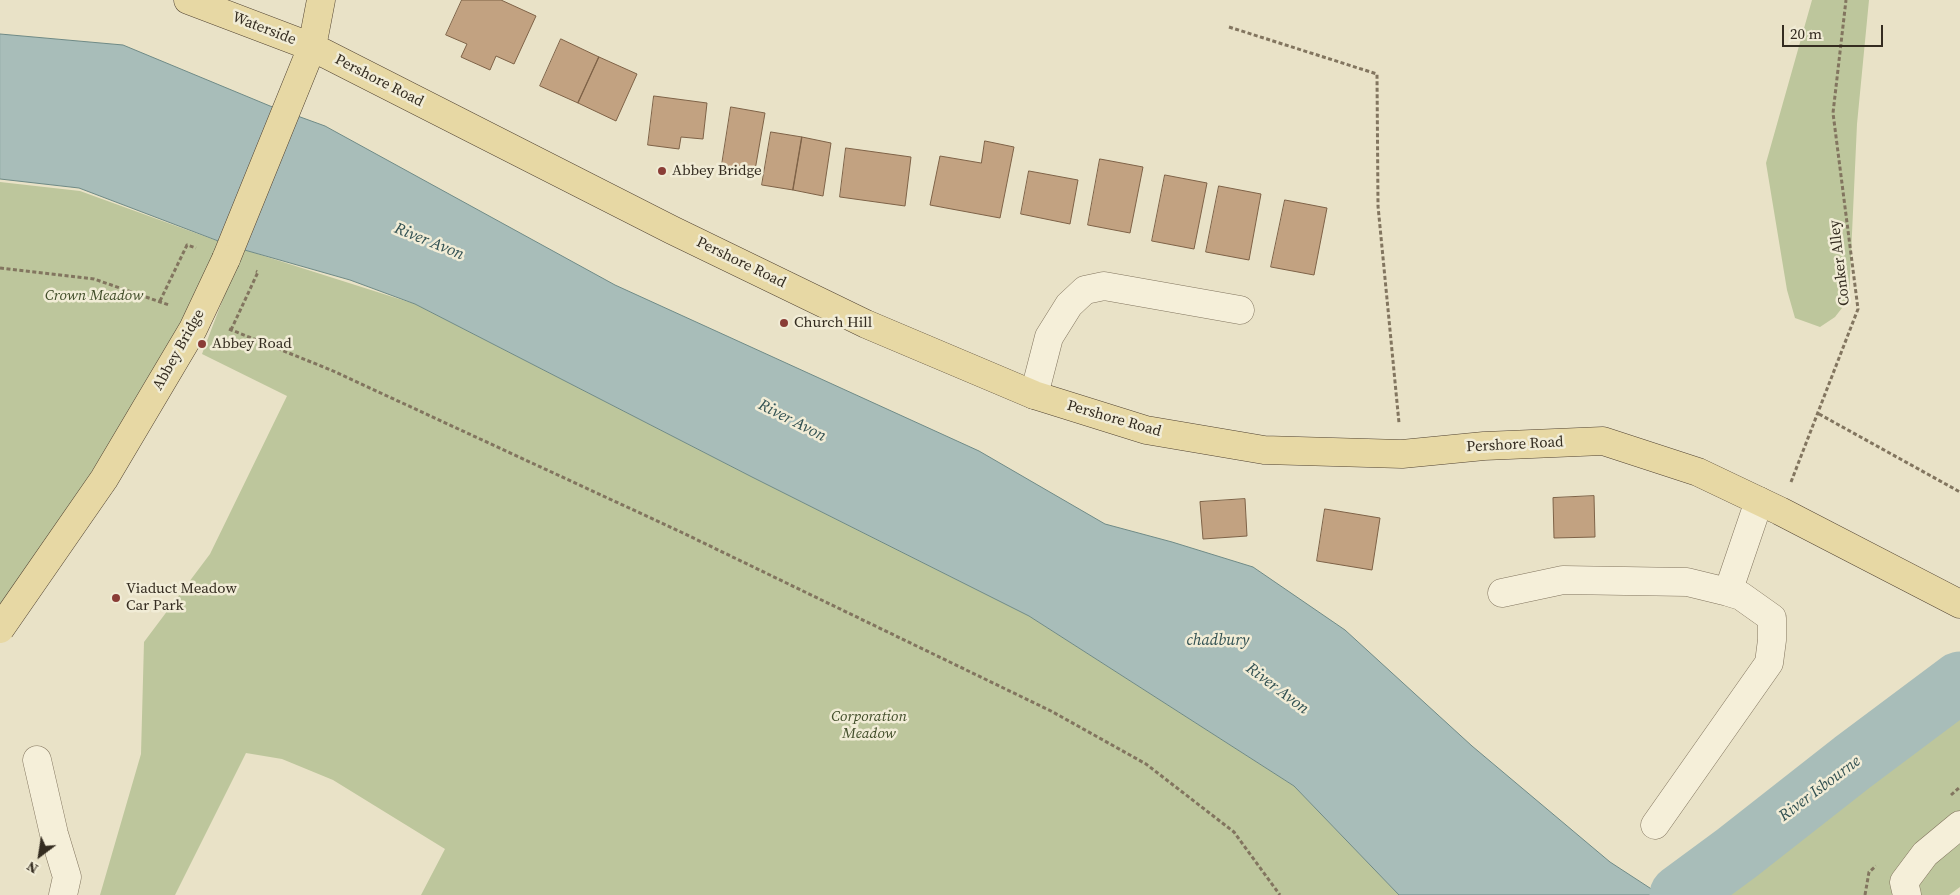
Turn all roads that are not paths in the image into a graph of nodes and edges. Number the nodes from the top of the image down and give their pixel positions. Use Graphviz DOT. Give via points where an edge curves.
graph roads {
  1 [pos="188,0"];
  2 [pos="320,0"];
  3 [pos="308,55"];
  4 [pos="1240,310"];
  5 [pos="1034,395"];
  6 [pos="1769,506"];
  7 [pos="1728,592"];
  8 [pos="1502,593"];
  9 [pos="1960,604"];
  10 [pos="0,629"];
  11 [pos="37,760"];
  12 [pos="1655,825"];
  13 [pos="1960,825"];
  14 [pos="63,895"];
  15 [pos="1907,895"];
  1 -- 3 [label="main road, Waterside"];
  2 -- 3 [label="main road, Abbey Bridge"];
  3 -- 5 [label="main road, Pershore Road" via="866,324"];
  3 -- 10 [label="main road, Abbey Bridge, bridge" via="226,259 193,329 104,479"];
  4 -- 5 [label="street" via="1104,286 1085,290 1069,306 1049,337"];
  5 -- 6 [label="main road, Pershore Road" via="1146,430 1264,450 1402,454 1484,446 1603,441 1698,472"];
  6 -- 7 [label="street"];
  6 -- 9 [label="main road, Pershore Road"];
  7 -- 8 [label="street" via="1687,582 1563,580"];
  7 -- 12 [label="street" via="1741,596 1772,618 1769,663"];
  11 -- 14 [label="street" via="67,877"];
  13 -- 15 [label="street" via="1925,854 1904,882"];
}
